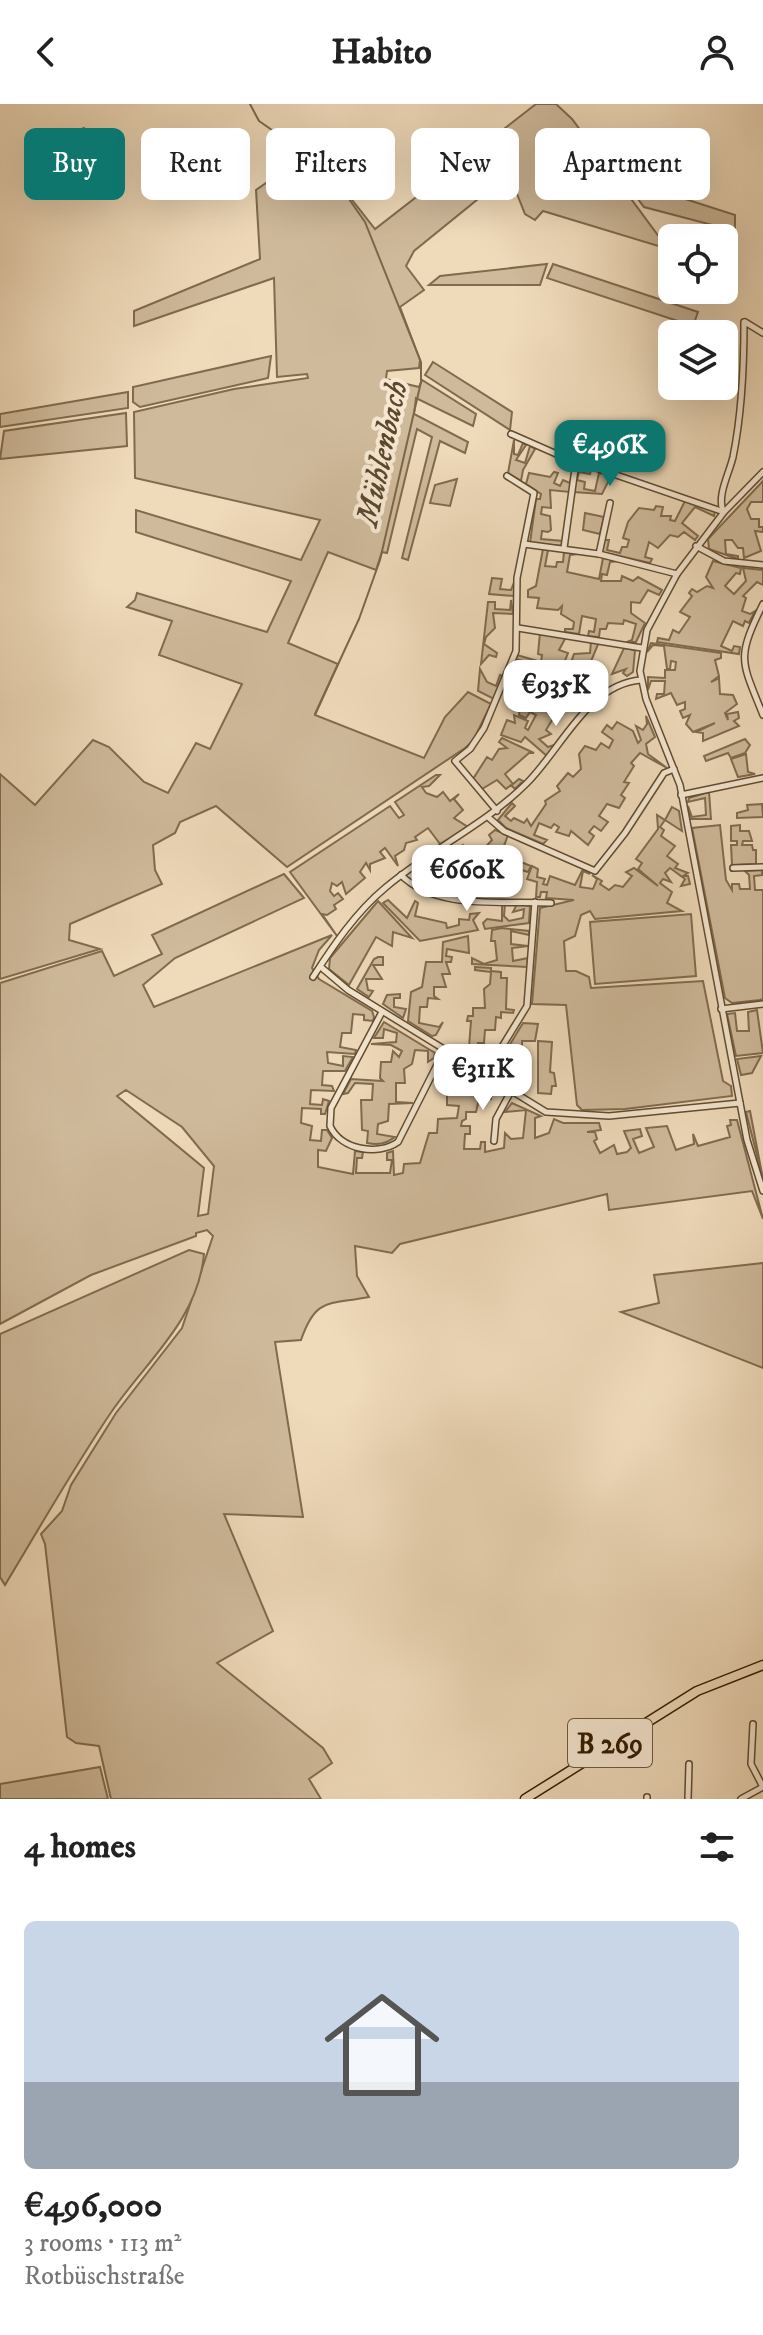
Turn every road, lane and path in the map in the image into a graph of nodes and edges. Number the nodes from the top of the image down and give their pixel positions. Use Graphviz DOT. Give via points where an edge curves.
graph roads {
  1 [pos="763,333"];
  2 [pos="511,434"];
  3 [pos="576,462"];
  4 [pos="763,472"];
  5 [pos="507,476"];
  6 [pos="610,503"];
  7 [pos="724,512"];
  8 [pos="524,544"];
  9 [pos="696,546"];
  10 [pos="564,548"];
  11 [pos="599,554"];
  12 [pos="763,565"];
  13 [pos="677,574"];
  14 [pos="763,604"];
  15 [pos="518,628"];
  16 [pos="642,648"];
  17 [pos="641,680"];
  18 [pos="763,715"];
  19 [pos="674,769"];
  20 [pos="763,778"];
  21 [pos="681,795"];
  22 [pos="497,811"];
  23 [pos="489,818"];
  24 [pos="763,867"];
  25 [pos="733,868"];
  26 [pos="401,875"];
  27 [pos="535,902"];
  28 [pos="551,903"];
  29 [pos="322,968"];
  30 [pos="313,977"];
  31 [pos="763,1004"];
  32 [pos="721,1009"];
  33 [pos="382,1012"];
  34 [pos="444,1051"];
  35 [pos="484,1076"];
  36 [pos="510,1093"];
  37 [pos="741,1103"];
  38 [pos="494,1141"];
  39 [pos="763,1191"];
  40 [pos="763,1665"];
  41 [pos="753,1724"];
  42 [pos="689,1764"];
  43 [pos="525,1799"];
  44 [pos="688,1799"];
  45 [pos="741,1799"];
  1 -- 7 [label="street" via="744,322 741,405 720,503"];
  2 -- 3 [label="street"];
  3 -- 7 [label="street"];
  3 -- 10 [label="street"];
  4 -- 7 [label="street"];
  5 -- 8 [label="street" via="534,493"];
  6 -- 11 [label="street"];
  7 -- 9 [label="street"];
  8 -- 10 [label="street"];
  8 -- 15 [label="street" via="517,578"];
  9 -- 12 [label="street" via="724,561"];
  9 -- 13 [label="street"];
  10 -- 11 [label="street"];
  11 -- 13 [label="street"];
  13 -- 16 [label="street"];
  14 -- 18 [label="street" via="743,656"];
  15 -- 16 [label="street"];
  15 -- 22 [label="street" via="516,651 496,703 476,742 455,761"];
  16 -- 17 [label="street"];
  17 -- 19 [label="street"];
  17 -- 22 [label="street" via="619,683 598,696 554,753"];
  19 -- 21 [label="street"];
  19 -- 23 [label="street" via="664,773 597,870 504,831"];
  20 -- 21 [label="street"];
  21 -- 32 [label="street"];
  22 -- 23 [label="street"];
  23 -- 26 [label="street"];
  24 -- 25 [label="street"];
  26 -- 27 [label="street" via="434,896"];
  26 -- 29 [label="street" via="343,933"];
  27 -- 28 [label="street"];
  27 -- 35 [label="street" via="527,1006"];
  29 -- 30 [label="street"];
  29 -- 33 [label="street"];
  31 -- 32 [label="street"];
  32 -- 37 [label="street"];
  33 -- 34 [label="street"];
  33 -- 34 [label="street" via="331,1108 330,1126 346,1144 384,1149 398,1142"];
  34 -- 35 [label="street"];
  35 -- 36 [label="street"];
  36 -- 37 [label="street" via="546,1112 575,1116"];
  36 -- 38 [label="street" via="496,1119"];
  37 -- 39 [label="street"];
  40 -- 43 [label="main road, B 269" via="697,1691"];
  41 -- 45 [label="street" via="751,1764 763,1787"];
  42 -- 44 [label="street"];
}
